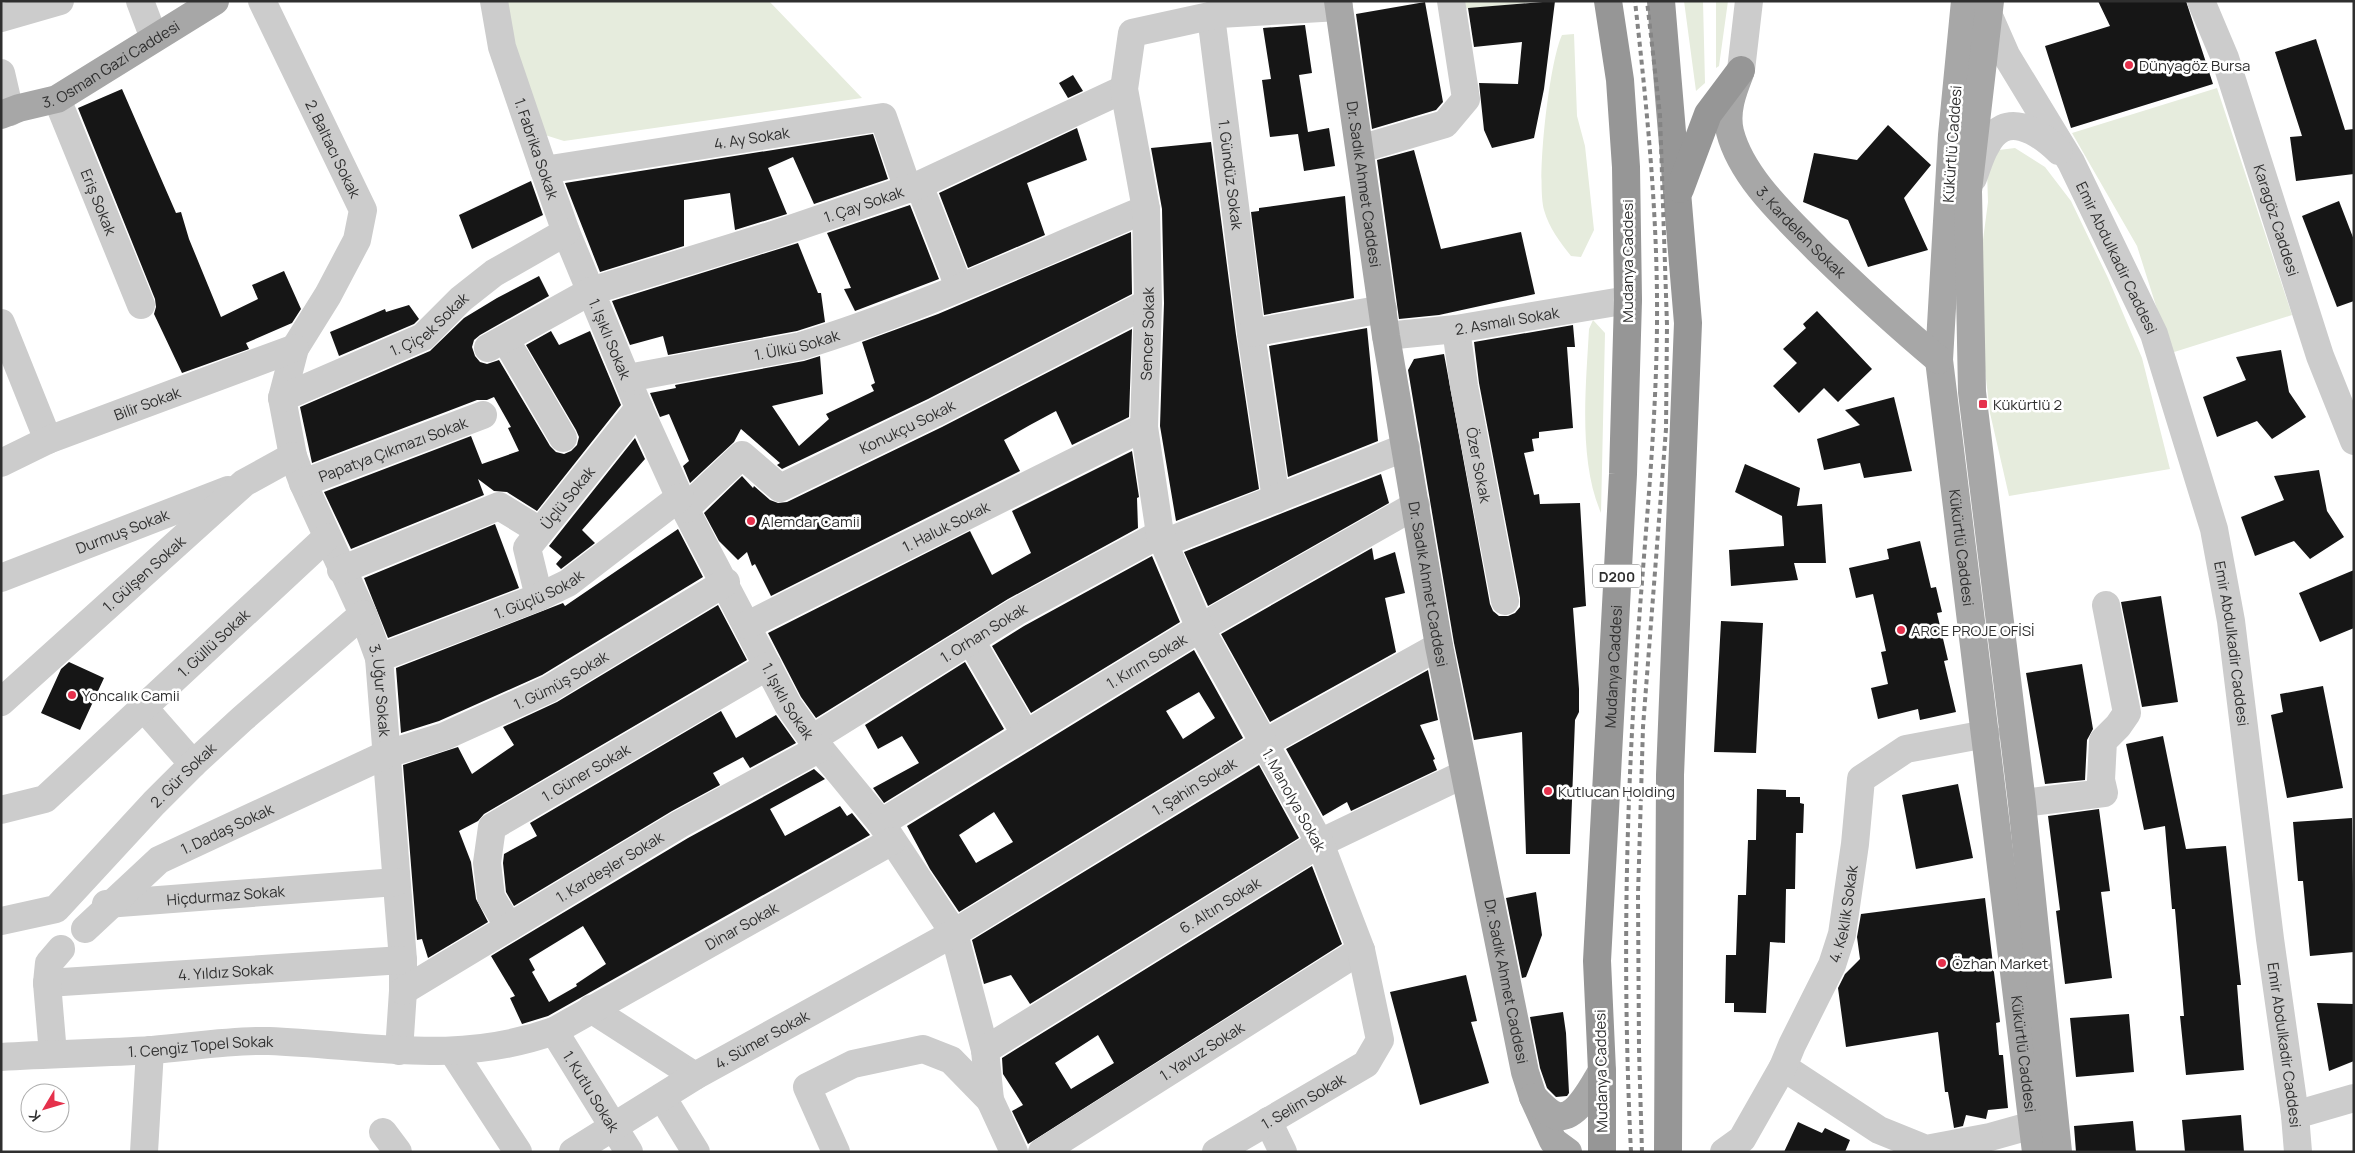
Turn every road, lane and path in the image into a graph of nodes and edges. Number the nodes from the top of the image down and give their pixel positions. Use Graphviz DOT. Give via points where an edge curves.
graph roads {
  1 [pos="60,1"];
  2 [pos="140,1"];
  3 [pos="215,1"];
  4 [pos="262,1"];
  5 [pos="494,1"];
  6 [pos="1451,1"];
  7 [pos="1608,1"];
  8 [pos="1661,1"];
  9 [pos="1749,1"];
  10 [pos="1965,1"];
  11 [pos="2201,1"];
  12 [pos="1338,4"];
  13 [pos="1989,8"];
  14 [pos="1211,16"];
  15 [pos="1,18"];
  16 [pos="154,38"];
  17 [pos="1741,70"];
  18 [pos="1,73"];
  19 [pos="1124,89"];
  20 [pos="57,99"];
  21 [pos="5,113"];
  22 [pos="1360,149"];
  23 [pos="2071,162"];
  24 [pos="544,170"];
  25 [pos="913,187"];
  26 [pos="1968,191"];
  27 [pos="1676,198"];
  28 [pos="1146,209"];
  29 [pos="566,232"];
  30 [pos="960,287"];
  31 [pos="591,292"];
  32 [pos="1628,300"];
  33 [pos="1148,303"];
  34 [pos="141,305"];
  35 [pos="1383,309"];
  36 [pos="1456,328"];
  37 [pos="1251,333"];
  38 [pos="1386,336"];
  39 [pos="4,338"];
  40 [pos="295,348"];
  41 [pos="1939,360"];
  42 [pos="628,378"];
  43 [pos="2345,395"];
  44 [pos="282,398"];
  45 [pos="639,408"];
  46 [pos="483,415"];
  47 [pos="1144,427"];
  48 [pos="563,438"];
  49 [pos="48,440"];
  50 [pos="2354,441"];
  51 [pos="1406,447"];
  52 [pos="294,456"];
  53 [pos="1,463"];
  54 [pos="244,483"];
  55 [pos="303,483"];
  56 [pos="1276,499"];
  57 [pos="683,503"];
  58 [pos="1416,505"];
  59 [pos="540,531"];
  60 [pos="327,537"];
  61 [pos="1162,538"];
  62 [pos="341,570"];
  63 [pos="1,578"];
  64 [pos="726,582"];
  65 [pos="540,597"];
  66 [pos="1505,601"];
  67 [pos="2106,605"];
  68 [pos="363,614"];
  69 [pos="748,625"];
  70 [pos="1200,628"];
  71 [pos="971,641"];
  72 [pos="1439,646"];
  73 [pos="379,658"];
  74 [pos="768,666"];
  75 [pos="1,702"];
  76 [pos="143,707"];
  77 [pos="1986,734"];
  78 [pos="1026,735"];
  79 [pos="816,743"];
  80 [pos="1263,744"];
  81 [pos="387,754"];
  82 [pos="193,764"];
  83 [pos="1464,774"];
  84 [pos="2022,803"];
  85 [pos="1,810"];
  86 [pos="886,832"];
  87 [pos="1320,843"];
  88 [pos="396,882"];
  89 [pos="112,904"];
  90 [pos="56,909"];
  91 [pos="1,921"];
  92 [pos="509,927"];
  93 [pos="85,929"];
  94 [pos="954,933"];
  95 [pos="62,949"];
  96 [pos="1361,950"];
  97 [pos="402,960"];
  98 [pos="47,983"];
  99 [pos="403,991"];
  100 [pos="591,1009"];
  101 [pos="554,1030"];
  102 [pos="1380,1040"];
  103 [pos="150,1050"];
  104 [pos="985,1050"];
  105 [pos="399,1051"];
  106 [pos="453,1052"];
  107 [pos="53,1054"];
  108 [pos="1,1057"];
  109 [pos="1783,1067"];
  110 [pos="1602,1071"];
  111 [pos="695,1076"];
  112 [pos="662,1097"];
  113 [pos="1533,1097"];
  114 [pos="2354,1098"];
  115 [pos="990,1100"];
  116 [pos="2295,1115"];
  117 [pos="1268,1121"];
  118 [pos="2033,1125"];
  119 [pos="614,1127"];
  120 [pos="144,1152"];
  121 [pos="518,1152"];
  122 [pos="573,1152"];
  123 [pos="629,1152"];
  124 [pos="696,1152"];
  125 [pos="836,1152"];
  126 [pos="1014,1152"];
  127 [pos="1042,1152"];
  128 [pos="1216,1152"];
  129 [pos="1283,1152"];
  130 [pos="1568,1152"];
  131 [pos="1602,1152"];
  132 [pos="1668,1152"];
  133 [pos="1724,1152"];
  134 [pos="2036,1152"];
  135 [pos="2058,1152"];
  136 [pos="2298,1152"];
  1 -- 15 [label="street"];
  2 -- 16 [label="street"];
  3 -- 16 [label="main road, 3. Osman Gazi Caddesi"];
  4 -- 40 [label="street, 2. Baltacı Sokak" via="363,210 357,240"];
  5 -- 24 [label="street, 1. Fabrika Sokak" via="502,47"];
  6 -- 22 [label="street" via="1466,99 1445,124"];
  7 -- 32 [label="highway, Mudanya Caddesi / D200" via="1620,80 1626,167"];
  8 -- 27 [label="highway"];
  9 -- 17 [label="street"];
  10 -- 41 [label="main road, Kükürtlü Caddesi" via="1952,135"];
  11 -- 43 [label="street, Karagöz Caddesi" via="2225,58 2320,356"];
  12 -- 14 [label="street"];
  12 -- 22 [label="main road, Dr. Sadık Ahmet Caddesi"];
  13 -- 23 [label="street, Emir Abdulkadir Caddesi" via="2006,55"];
  13 -- 26 [label="main road, Kükürtlü Caddesi"];
  14 -- 19 [label="street, Sencer Sokak" via="1132,33"];
  14 -- 37 [label="street, 1. Gündüz Sokak"];
  16 -- 20 [label="main road, 3. Osman Gazi Caddesi"];
  17 -- 27 [label="highway" via="1708,114"];
  17 -- 41 [label="main road, 3. Kardelen Sokak" via="1730,101 1730,131 1747,169 1772,203 1830,262"];
  18 -- 21 [label="street"];
  19 -- 25 [label="street, 1. Çay Sokak"];
  19 -- 28 [label="street, Sencer Sokak"];
  20 -- 21 [label="main road, 3. Osman Gazi Caddesi"];
  20 -- 34 [label="street, Eriş Sokak"];
  22 -- 35 [label="main road, Dr. Sadık Ahmet Caddesi"];
  23 -- 26 [label="street" via="2040,134 2021,126 2006,127 1986,146"];
  23 -- 116 [label="street, Emir Abdulkadir Caddesi" via="2154,334 2214,529 2230,621"];
  24 -- 25 [label="street, 4. Ay Sokak" via="883,117"];
  24 -- 29 [label="street, 1. Fabrika Sokak"];
  25 -- 30 [label="street"];
  25 -- 31 [label="street, 1. Çay Sokak"];
  26 -- 84 [label="main road, Kükürtlü Caddesi" via="1972,392"];
  27 -- 132 [label="highway" via="1688,324 1670,775"];
  28 -- 30 [label="street, 1. Ülkü Sokak"];
  28 -- 33 [label="street, Sencer Sokak"];
  29 -- 31 [label="street, 1. Fabrika Sokak"];
  29 -- 44 [label="street, 1. Çiçek Sokak" via="494,273 423,337"];
  30 -- 42 [label="street, 1. Ülkü Sokak" via="801,346"];
  31 -- 42 [label="street, 1. Işıklı Sokak"];
  31 -- 48 [label="street, 1. Çay Sokak" via="497,343"];
  32 -- 36 [label="street, 2. Asmalı Sokak"];
  32 -- 110 [label="highway, Mudanya Caddesi / D200" via="1623,474 1597,961"];
  33 -- 47 [label="street, Sencer Sokak"];
  33 -- 57 [label="street, Konukçu Sokak" via="935,413 780,488 742,455"];
  35 -- 37 [label="street"];
  35 -- 38 [label="main road, Dr. Sadık Ahmet Caddesi"];
  36 -- 38 [label="street, 2. Asmalı Sokak"];
  36 -- 66 [label="street, Özer Sokak"];
  37 -- 56 [label="street, 1. Gündüz Sokak"];
  38 -- 51 [label="main road, Dr. Sadık Ahmet Caddesi"];
  39 -- 49 [label="street"];
  40 -- 44 [label="street, 3. Uğur Sokak"];
  40 -- 49 [label="street, Bilir Sokak"];
  41 -- 77 [label="main road, Kükürtlü Caddesi"];
  42 -- 45 [label="street, 1. Işıklı Sokak"];
  43 -- 50 [label="street, Karagöz Caddesi"];
  44 -- 52 [label="street, 3. Uğur Sokak"];
  45 -- 57 [label="street, 1. Işıklı Sokak"];
  45 -- 59 [label="street, Üçlü Sokak"];
  46 -- 55 [label="street, Papatya Çıkmazı Sokak"];
  47 -- 61 [label="street, Sencer Sokak"];
  47 -- 69 [label="street, 1. Haluk Sokak"];
  49 -- 53 [label="street, Bilir Sokak"];
  51 -- 56 [label="street, 1. Orhan Sokak"];
  51 -- 58 [label="main road, Dr. Sadık Ahmet Caddesi"];
  52 -- 54 [label="street, 1. Gülşen Sokak"];
  52 -- 55 [label="street, 3. Uğur Sokak"];
  54 -- 63 [label="street, Durmuş Sokak"];
  54 -- 75 [label="street, 1. Gülşen Sokak"];
  55 -- 60 [label="street, 3. Uğur Sokak"];
  56 -- 61 [label="street, 1. Orhan Sokak"];
  57 -- 64 [label="street, 1. Işıklı Sokak"];
  57 -- 65 [label="street, 1. Güçlü Sokak" via="575,578"];
  58 -- 70 [label="street, 1. Kırım Sokak"];
  58 -- 72 [label="main road, Dr. Sadık Ahmet Caddesi"];
  59 -- 62 [label="street" via="499,506"];
  59 -- 65 [label="street, Üçlü Sokak" via="528,548"];
  60 -- 62 [label="street, 3. Uğur Sokak"];
  60 -- 76 [label="street, 1. Güllü Sokak"];
  61 -- 70 [label="street, Sencer Sokak"];
  61 -- 71 [label="street, 1. Orhan Sokak" via="1016,612"];
  62 -- 68 [label="street, 3. Uğur Sokak"];
  64 -- 69 [label="street, 1. Işıklı Sokak"];
  64 -- 81 [label="street, 1. Gümüş Sokak" via="549,689 445,736"];
  65 -- 73 [label="street, 1. Güçlü Sokak"];
  67 -- 84 [label="street" via="2127,714 2103,741 2101,780 2104,792"];
  68 -- 73 [label="street, 3. Uğur Sokak"];
  68 -- 82 [label="street, 2. Gür Sokak"];
  69 -- 74 [label="street, 1. Işıklı Sokak"];
  70 -- 78 [label="street, 1. Kırım Sokak"];
  70 -- 80 [label="street, 1. Manolya Sokak"];
  71 -- 78 [label="street"];
  71 -- 79 [label="street, 1. Orhan Sokak"];
  72 -- 80 [label="street, 1. Şahin Sokak"];
  72 -- 83 [label="main road, Dr. Sadık Ahmet Caddesi"];
  73 -- 81 [label="street, 3. Uğur Sokak"];
  74 -- 79 [label="street, 1. Işıklı Sokak" via="788,705"];
  74 -- 92 [label="street, 1. Güner Sokak" via="492,827 487,863 491,897"];
  76 -- 82 [label="street"];
  76 -- 85 [label="street, 1. Güllü Sokak" via="45,799"];
  77 -- 109 [label="street, 4. Keklik Sokak" via="1906,748 1861,779 1842,934 1832,965"];
  77 -- 118 [label="main road, Kükürtlü Caddesi"];
  78 -- 86 [label="street, 1. Kırım Sokak"];
  79 -- 86 [label="street, 1. Işıklı Sokak"];
  79 -- 92 [label="street, 1. Kardeşler Sokak"];
  80 -- 87 [label="street, 1. Manolya Sokak"];
  80 -- 94 [label="street, 1. Şahin Sokak"];
  81 -- 88 [label="street, 3. Uğur Sokak"];
  81 -- 89 [label="street, 1. Dadaş Sokak" via="159,860"];
  82 -- 90 [label="street, 2. Gür Sokak"];
  83 -- 87 [label="street, 6. Altın Sokak"];
  83 -- 113 [label="main road, Dr. Sadık Ahmet Caddesi" via="1525,1072"];
  84 -- 135 [label="main road, Kükürtlü Caddesi"];
  86 -- 94 [label="street, 1. Işıklı Sokak"];
  86 -- 100 [label="street, Dinar Sokak"];
  87 -- 96 [label="street, 1. Manolya Sokak"];
  87 -- 104 [label="street, 6. Altın Sokak"];
  88 -- 89 [label="street, Hiçdurmaz Sokak"];
  88 -- 97 [label="street, 3. Uğur Sokak"];
  89 -- 90 [label="street, Hiçdurmaz Sokak"];
  89 -- 93 [label="street, 1. Dadaş Sokak"];
  90 -- 91 [label="street"];
  92 -- 99 [label="street, 1. Kardeşler Sokak"];
  94 -- 104 [label="street, 1. Işıklı Sokak"];
  94 -- 111 [label="street, 4. Sümer Sokak"];
  95 -- 98 [label="street" via="49,963"];
  96 -- 102 [label="street, 1. Manolya Sokak"];
  96 -- 127 [label="street, 1. Yavuz Sokak"];
  97 -- 98 [label="street, 4. Yıldız Sokak"];
  97 -- 99 [label="street, 3. Uğur Sokak"];
  98 -- 107 [label="street"];
  99 -- 105 [label="street, 3. Uğur Sokak"];
  100 -- 101 [label="street, Dinar Sokak"];
  100 -- 111 [label="street"];
  101 -- 106 [label="street, Dinar Sokak" via="523,1042"];
  101 -- 119 [label="street, 1. Kutlu Sokak"];
  102 -- 117 [label="street, 1. Selim Sokak" via="1366,1064"];
  103 -- 105 [label="street, 1. Cengiz Topel Sokak" via="268,1041"];
  103 -- 107 [label="street, 1. Cengiz Topel Sokak"];
  103 -- 120 [label="street"];
  104 -- 115 [label="street, 1. Işıklı Sokak"];
  105 -- 106 [label="street, Dinar Sokak"];
  106 -- 121 [label="street"];
  107 -- 108 [label="street, 1. Cengiz Topel Sokak"];
  109 -- 118 [label="street" via="1879,1130 1926,1149"];
  109 -- 133 [label="street, 4. Keklik Sokak" via="1742,1139"];
  110 -- 113 [label="main road" via="1581,1104 1569,1114 1558,1116"];
  110 -- 131 [label="highway, Mudanya Caddesi / D200"];
  111 -- 112 [label="street, 4. Sümer Sokak"];
  112 -- 119 [label="street, 4. Sümer Sokak"];
  112 -- 124 [label="street"];
  113 -- 130 [label="main road, Dr. Sadık Ahmet Caddesi" via="1553,1141"];
  114 -- 116 [label="street"];
  115 -- 125 [label="street, 1. Işıklı Sokak" via="951,1060 923,1048 853,1064 807,1087"];
  115 -- 126 [label="street, 1. Işıklı Sokak"];
  116 -- 136 [label="street, Emir Abdulkadir Caddesi"];
  117 -- 128 [label="street, 1. Selim Sokak"];
  117 -- 129 [label="street"];
  118 -- 134 [label="main road, Kükürtlü Caddesi"];
  119 -- 122 [label="street, 4. Sümer Sokak"];
  119 -- 123 [label="street, 1. Kutlu Sokak"];
}
